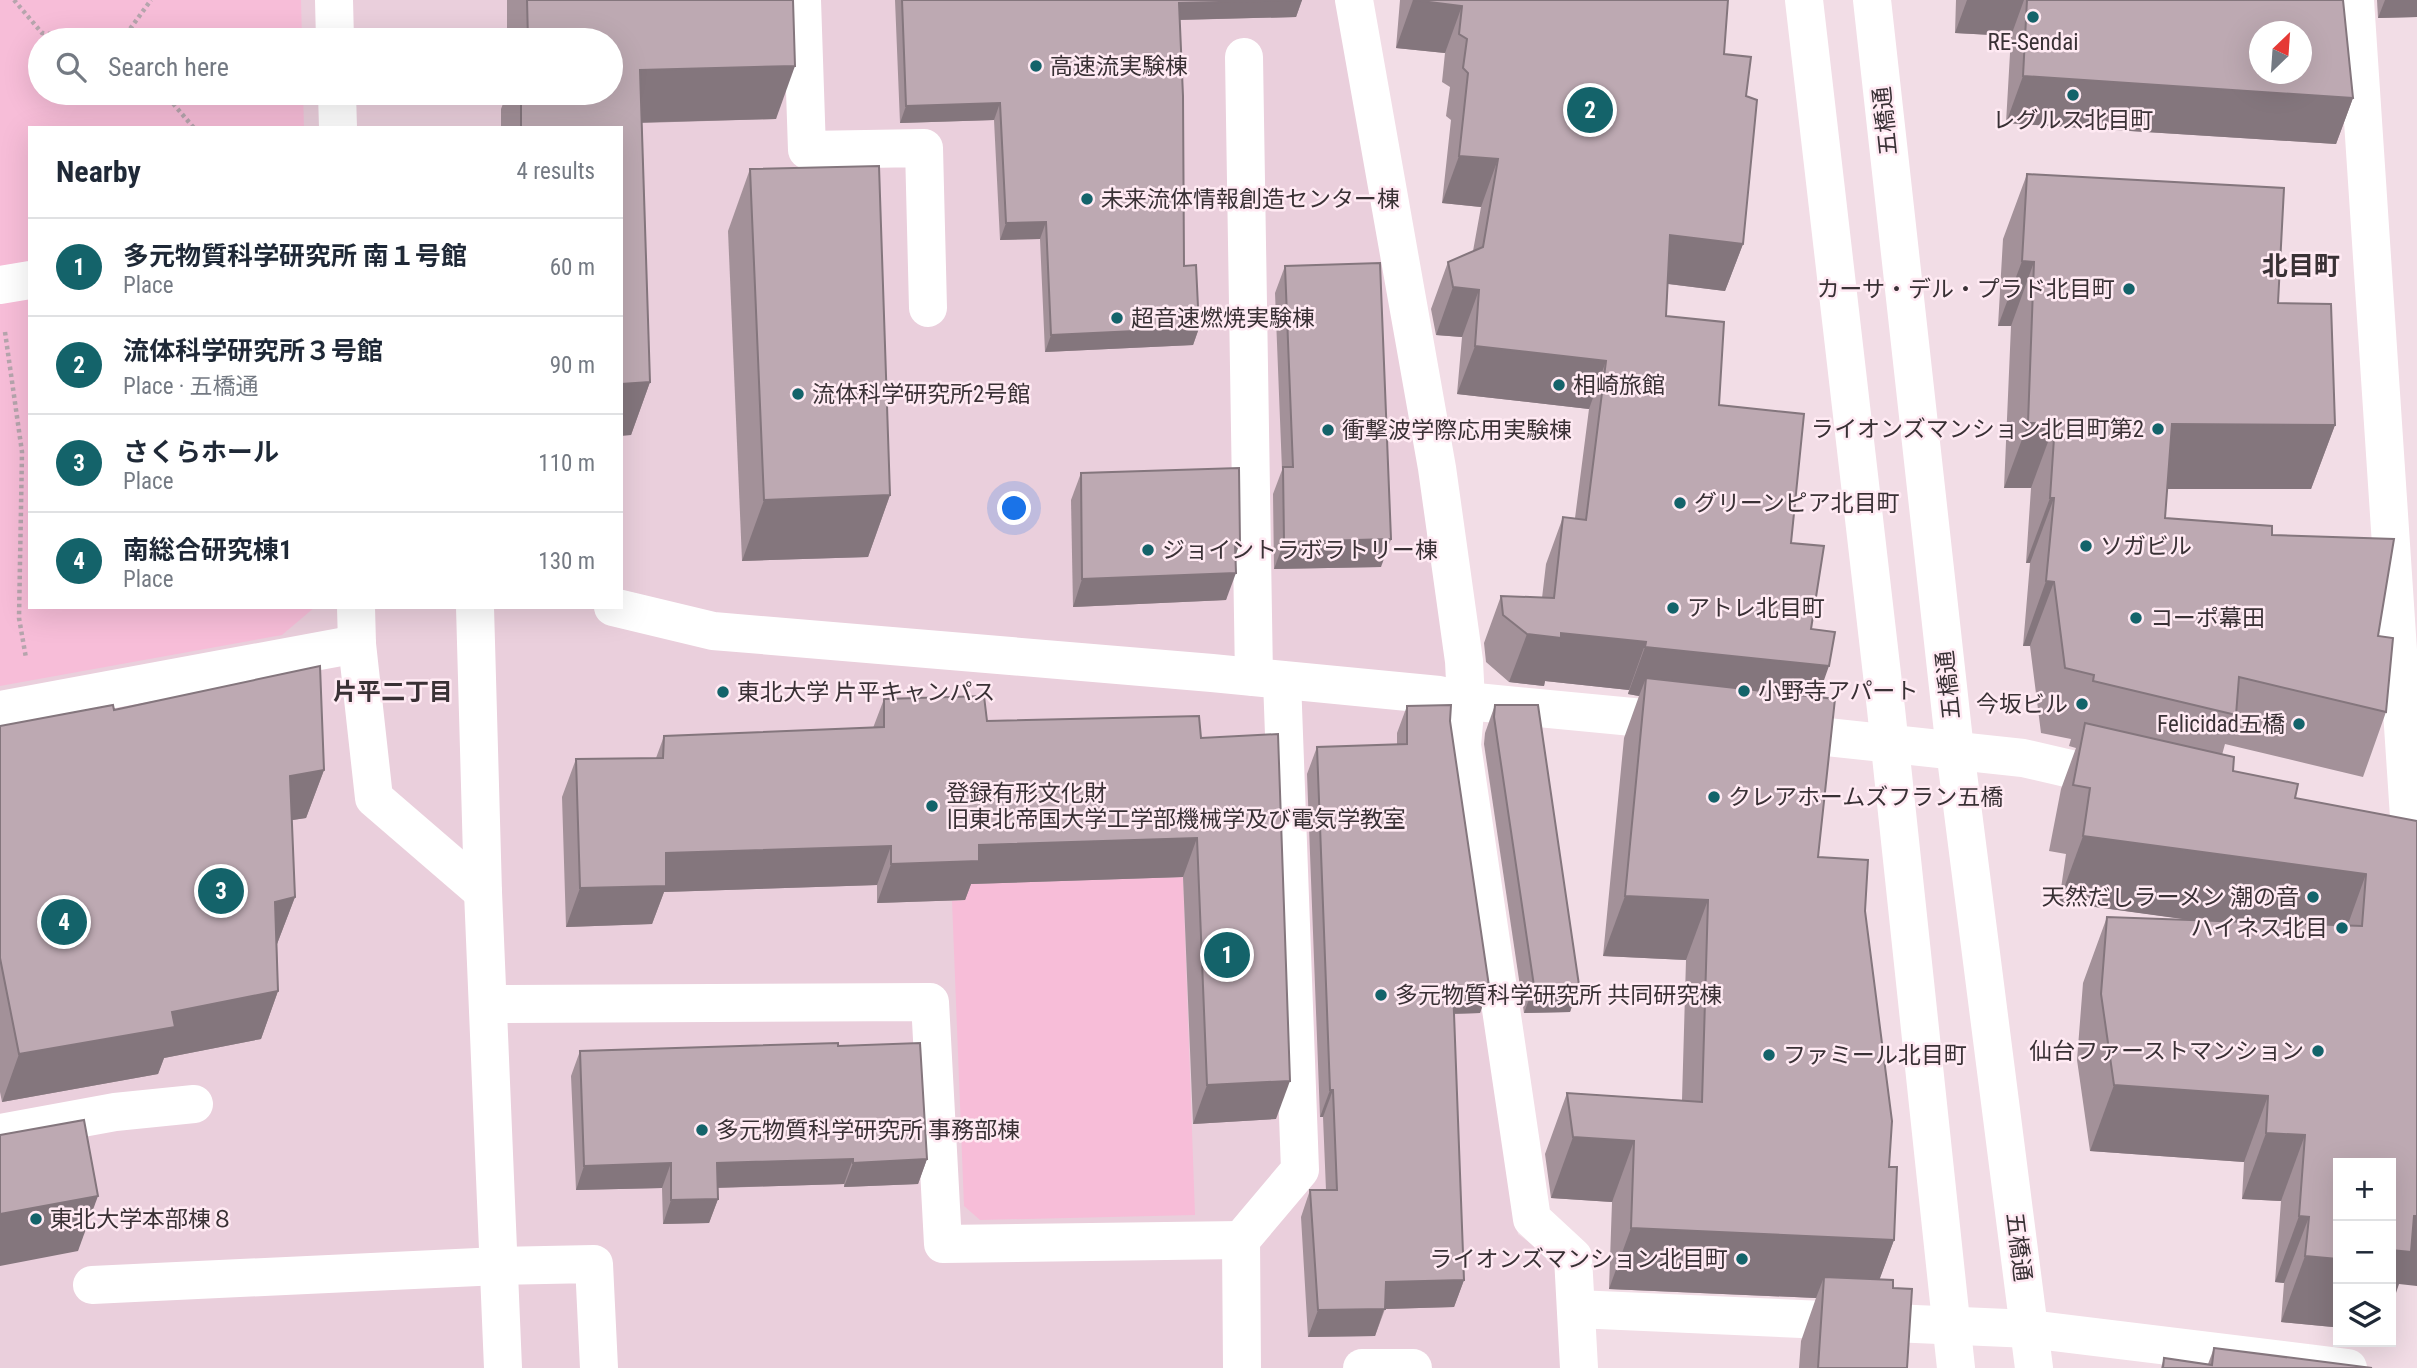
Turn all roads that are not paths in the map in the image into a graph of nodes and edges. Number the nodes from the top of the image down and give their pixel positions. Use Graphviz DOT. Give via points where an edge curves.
graph roads {
  1 [pos="334,0"];
  2 [pos="802,0"];
  3 [pos="1354,0"];
  4 [pos="1804,0"];
  5 [pos="1872,0"];
  6 [pos="2354,0"];
  7 [pos="335,28"];
  8 [pos="1244,57"];
  9 [pos="337,105"];
  10 [pos="338,126"];
  11 [pos="28,281"];
  12 [pos="0,285"];
  13 [pos="928,308"];
  14 [pos="475,609"];
  15 [pos="621,609"];
  16 [pos="357,625"];
  17 [pos="1268,678"];
  18 [pos="1466,701"];
  19 [pos="17,707"];
  20 [pos="1889,744"];
  21 [pos="1955,750"];
  22 [pos="2157,789"];
  23 [pos="2371,838"];
  24 [pos="2414,848"];
  25 [pos="484,892"];
  26 [pos="489,1004"];
  27 [pos="194,1104"];
  28 [pos="0,1133"];
  29 [pos="1241,1240"];
  30 [pos="499,1266"];
  31 [pos="92,1285"];
  32 [pos="1576,1309"];
  33 [pos="1951,1326"];
  34 [pos="2030,1329"];
  35 [pos="503,1368"];
  36 [pos="599,1368"];
  37 [pos="1242,1368"];
  38 [pos="1362,1368"];
  39 [pos="1413,1368"];
  40 [pos="1579,1368"];
  41 [pos="1956,1368"];
  42 [pos="2034,1368"];
  43 [pos="2348,1368"];
  1 -- 7 [label="street"];
  2 -- 13 [label="street" via="807,150 924,148"];
  3 -- 18 [label="street" via="1437,468"];
  4 -- 20 [label="street"];
  5 -- 21 [label="street, 五橋通"];
  6 -- 24 [label="street"];
  8 -- 17 [label="street"];
  9 -- 10 [label="street"];
  11 -- 12 [label="street"];
  14 -- 25 [label="street"];
  15 -- 17 [label="street" via="713,631"];
  16 -- 19 [label="street"];
  16 -- 25 [label="street" via="374,798"];
  17 -- 18 [label="street"];
  17 -- 29 [label="street" via="1300,1170"];
  18 -- 20 [label="street"];
  18 -- 32 [label="street" via="1462,745 1532,1219 1573,1257"];
  20 -- 21 [label="street"];
  20 -- 33 [label="street"];
  21 -- 22 [label="street" via="2023,758"];
  21 -- 34 [label="street, 五橋通"];
  23 -- 24 [label="street"];
  25 -- 26 [label="street"];
  26 -- 29 [label="street" via="930,1002 943,1244"];
  26 -- 30 [label="street"];
  27 -- 28 [label="street" via="115,1112"];
  29 -- 37 [label="street"];
  30 -- 31 [label="street"];
  30 -- 35 [label="street"];
  30 -- 36 [label="street" via="594,1264"];
  32 -- 33 [label="street"];
  32 -- 40 [label="street"];
  33 -- 34 [label="street"];
  33 -- 41 [label="street"];
  34 -- 42 [label="street, 五橋通"];
  34 -- 43 [label="street"];
  38 -- 39 [label="street"];
}
